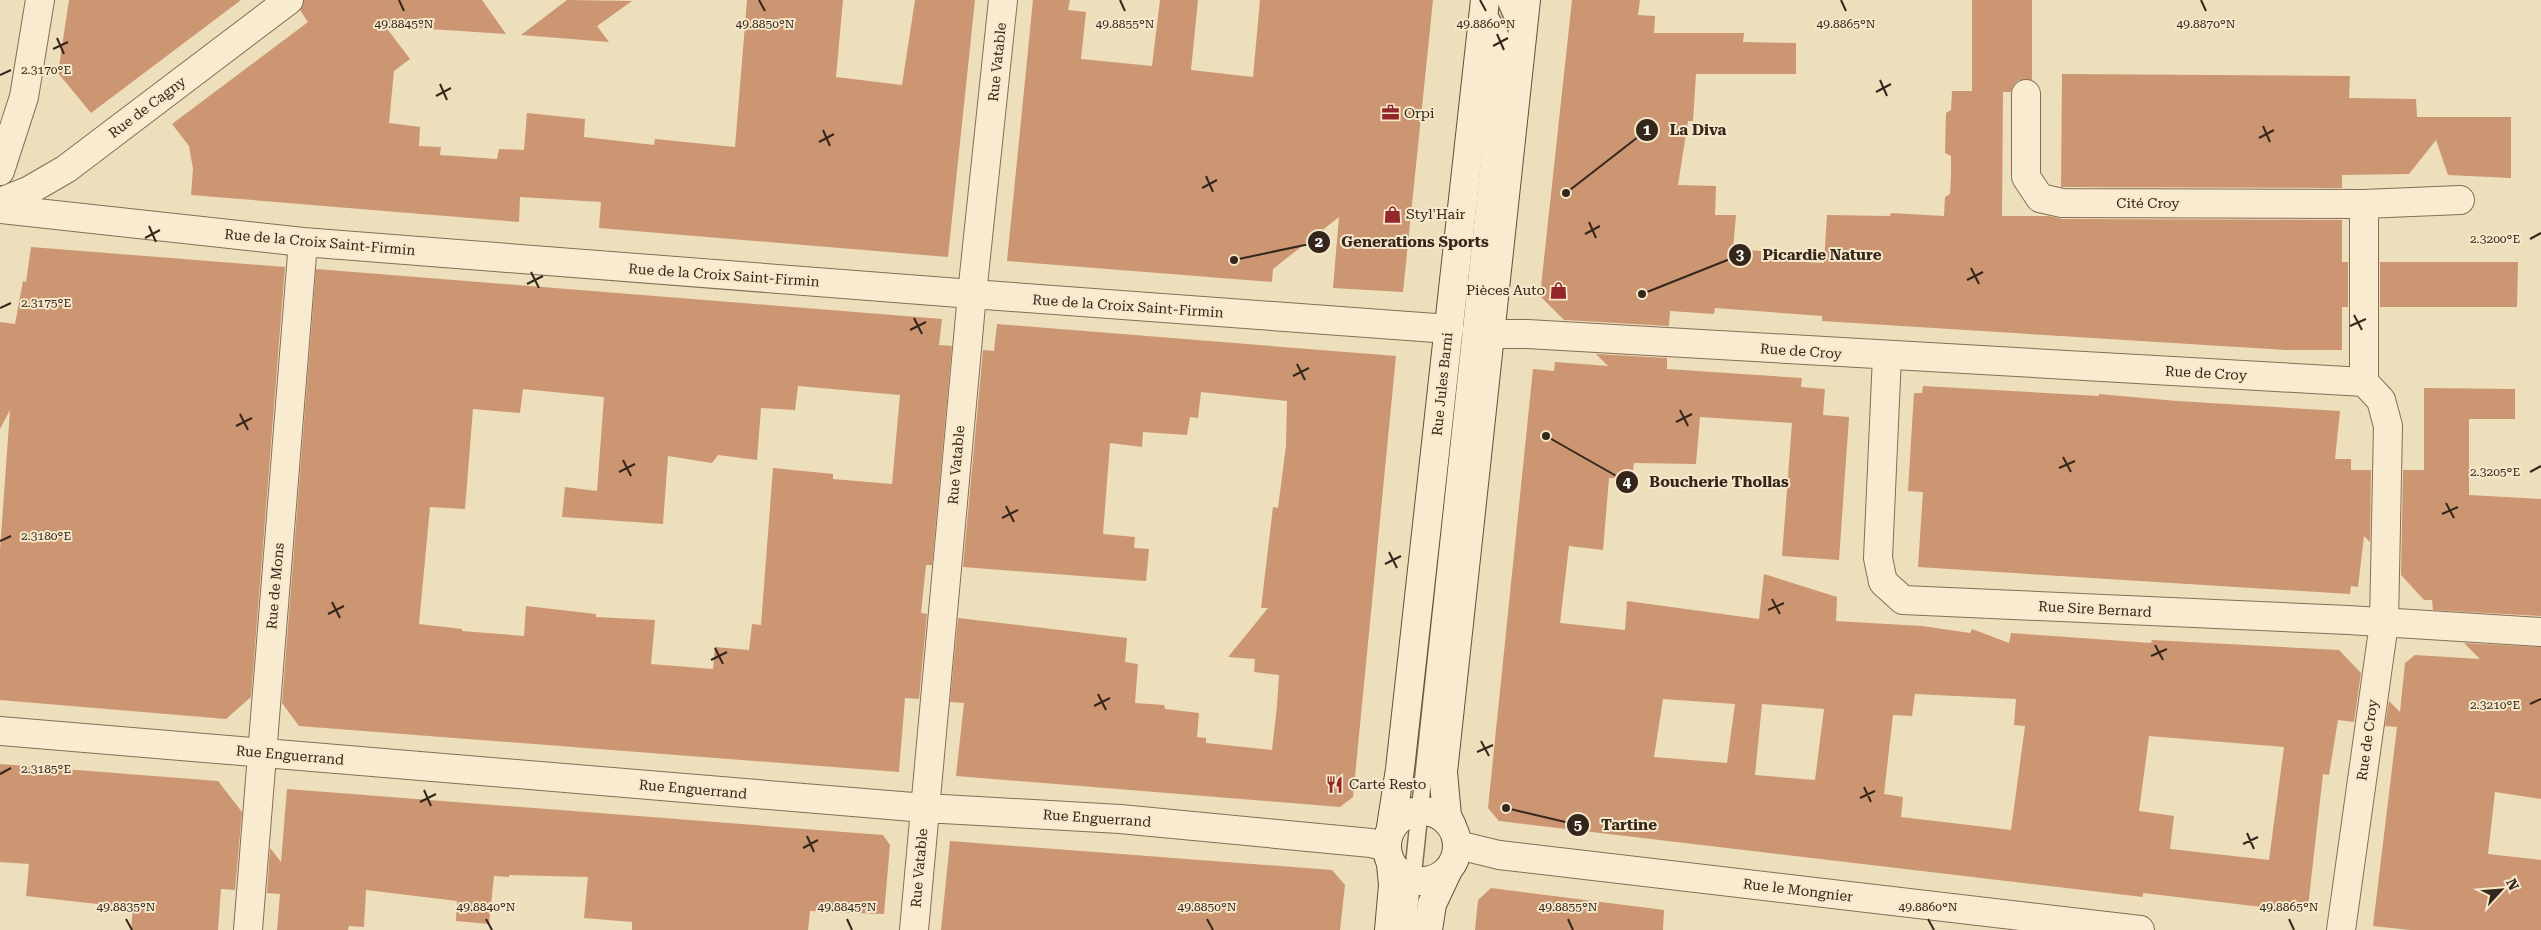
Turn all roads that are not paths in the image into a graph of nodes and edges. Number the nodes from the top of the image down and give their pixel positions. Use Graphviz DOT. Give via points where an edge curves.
graph roads {
  1 [pos="40,0"];
  2 [pos="289,0"];
  3 [pos="1003,0"];
  4 [pos="1526,0"];
  5 [pos="1491,2"];
  6 [pos="1522,38"];
  7 [pos="2026,94"];
  8 [pos="0,171"];
  9 [pos="2460,200"];
  10 [pos="0,202"];
  11 [pos="2364,204"];
  12 [pos="0,209"];
  13 [pos="303,242"];
  14 [pos="972,294"];
  15 [pos="1449,329"];
  16 [pos="1490,334"];
  17 [pos="1886,356"];
  18 [pos="2364,382"];
  19 [pos="2384,622"];
  20 [pos="2541,632"];
  21 [pos="0,730"];
  22 [pos="262,752"];
  23 [pos="925,808"];
  24 [pos="1419,810"];
  25 [pos="1390,846"];
  26 [pos="1452,847"];
  27 [pos="1412,880"];
  28 [pos="248,930"];
  29 [pos="914,930"];
  30 [pos="1389,930"];
  31 [pos="1407,930"];
  32 [pos="1428,930"];
  33 [pos="2140,930"];
  34 [pos="2341,930"];
  1 -- 8 [label="street" via="24,97"];
  2 -- 10 [label="street, Rue de Cagny" via="66,169 28,191"];
  3 -- 14 [label="street, Rue Vatable"];
  4 -- 6 [label="street"];
  5 -- 6 [label="lane"];
  5 -- 15 [label="street, Rue Jules Barni"];
  5 -- 24 [label="lane" via="1502,38"];
  6 -- 16 [label="street"];
  7 -- 11 [label="street, Cité Croy" via="2026,177 2040,198 2062,203"];
  9 -- 11 [label="street, Cité Croy"];
  11 -- 18 [label="street"];
  12 -- 13 [label="street, Rue de la Croix Saint-Firmin"];
  13 -- 14 [label="street, Rue de la Croix Saint-Firmin"];
  13 -- 22 [label="street, Rue de Mons"];
  14 -- 15 [label="street, Rue de la Croix Saint-Firmin"];
  14 -- 23 [label="street, Rue Vatable"];
  15 -- 25 [label="street, Rue Jules Barni"];
  16 -- 17 [label="street, Rue de Croy"];
  16 -- 26 [label="street" via="1443,772"];
  17 -- 18 [label="street, Rue de Croy"];
  17 -- 19 [label="street, Rue Sire Bernard" via="1878,558 1883,582 1902,600"];
  18 -- 19 [label="street, Rue de Croy" via="2381,400 2388,426"];
  19 -- 20 [label="street, Rue Sire Bernard"];
  19 -- 34 [label="street, Rue de Croy"];
  21 -- 22 [label="street, Rue Enguerrand"];
  22 -- 23 [label="street, Rue Enguerrand"];
  22 -- 28 [label="street, Rue de Mons"];
  23 -- 25 [label="street, Rue Enguerrand" via="1120,819"];
  23 -- 29 [label="street, Rue Vatable"];
  24 -- 25 [label="street" via="1406,814"];
  24 -- 26 [label="street, Rue le Mongnier" via="1439,815"];
  24 -- 27 [label="lane"];
  25 -- 27 [label="street" via="1402,874"];
  25 -- 30 [label="street, Rue Jules Barni" via="1393,885"];
  26 -- 27 [label="street" via="1431,880"];
  26 -- 32 [label="street" via="1432,904"];
  26 -- 33 [label="street, Rue le Mongnier"];
  27 -- 31 [label="lane"];
}
